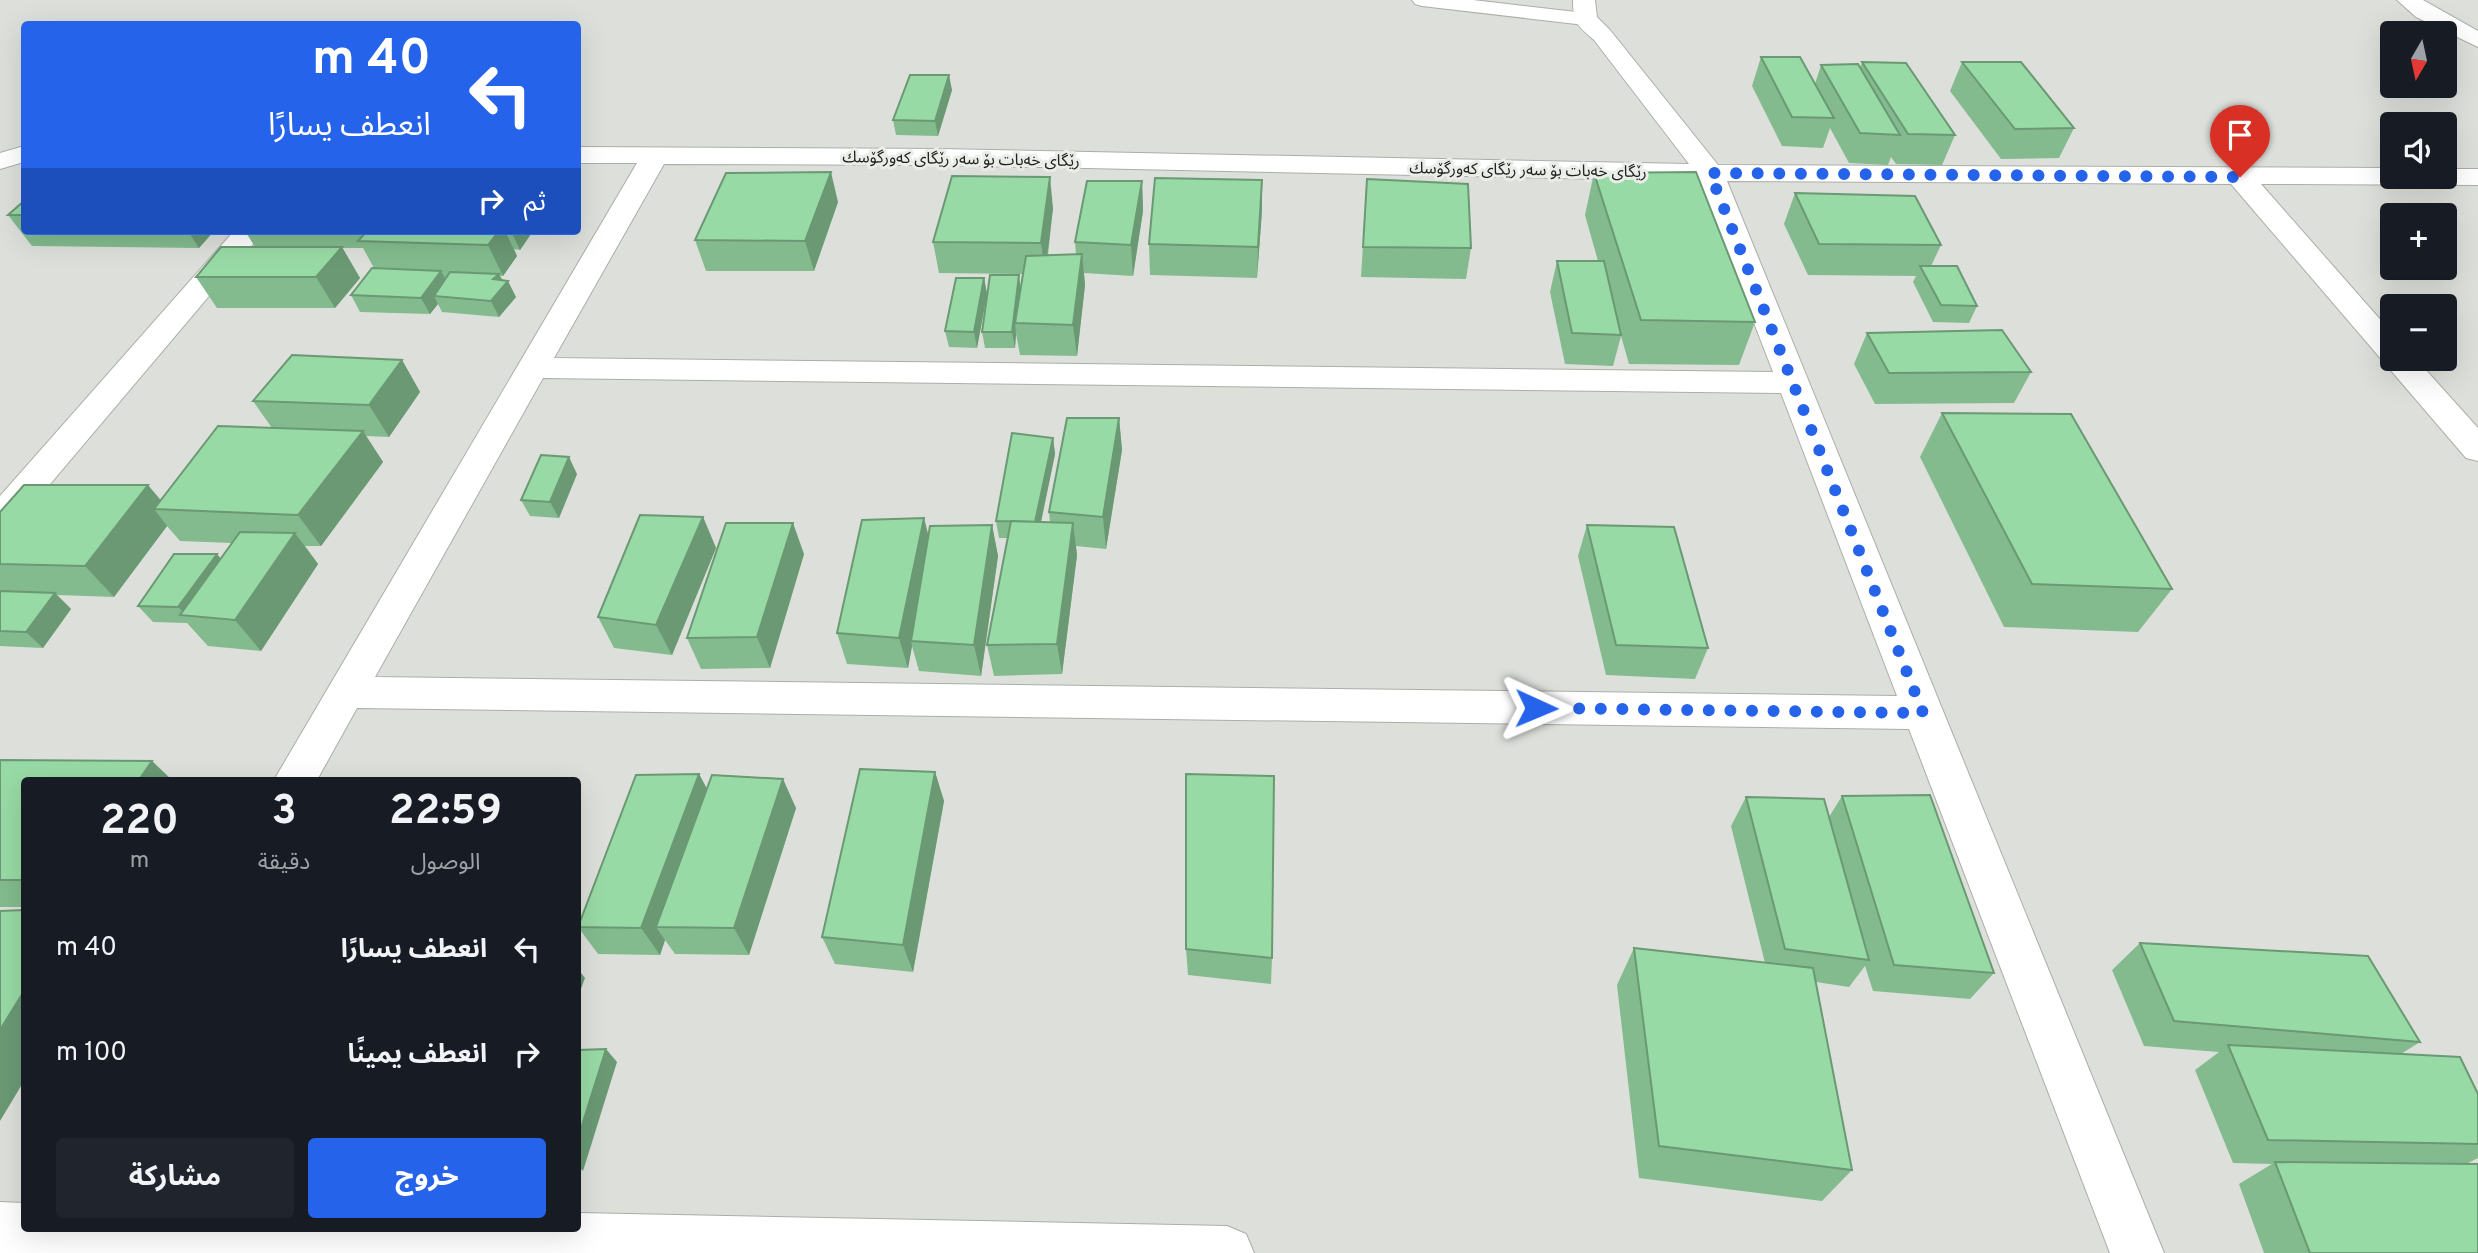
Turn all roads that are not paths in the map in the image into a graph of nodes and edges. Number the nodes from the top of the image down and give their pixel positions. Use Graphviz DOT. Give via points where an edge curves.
graph roads {
  1 [pos="1422,0"];
  2 [pos="2408,0"];
  3 [pos="1585,10"];
  4 [pos="2478,40"];
  5 [pos="21,155"];
  6 [pos="581,155"];
  7 [pos="655,155"];
  8 [pos="0,161"];
  9 [pos="1710,173"];
  10 [pos="2240,177"];
  11 [pos="2478,177"];
  12 [pos="247,235"];
  13 [pos="2380,338"];
  14 [pos="533,368"];
  15 [pos="2409,371"];
  16 [pos="1793,383"];
  17 [pos="2478,450"];
  18 [pos="0,519"];
  19 [pos="346,692"];
  20 [pos="1923,713"];
  21 [pos="297,777"];
  22 [pos="136,1232"];
  23 [pos="805,1250"];
  24 [pos="1227,1253"];
  25 [pos="2137,1253"];
  1 -- 3 [label="lane"];
  2 -- 4 [label="street"];
  3 -- 9 [label="street"];
  5 -- 8 [label="street"];
  6 -- 7 [label="street, رێگاى خەبات بۆ سەر رێگاى كەورگۆسك"];
  7 -- 9 [label="street, رێگاى خەبات بۆ سەر رێگاى كەورگۆسك"];
  7 -- 14 [label="street"];
  9 -- 10 [label="street, رێگاى خەبات بۆ سەر رێگاى كەورگۆسك"];
  9 -- 16 [label="street"];
  10 -- 11 [label="street, رێگاى خەبات بۆ سەر رێگاى كەورگۆسك"];
  10 -- 13 [label="street"];
  12 -- 18 [label="street"];
  14 -- 16 [label="street"];
  14 -- 19 [label="street"];
  15 -- 17 [label="street"];
  16 -- 20 [label="street"];
  19 -- 20 [label="street"];
  19 -- 21 [label="street"];
  20 -- 25 [label="street"];
  22 -- 23 [label="street"];
  23 -- 24 [label="street"];
}
